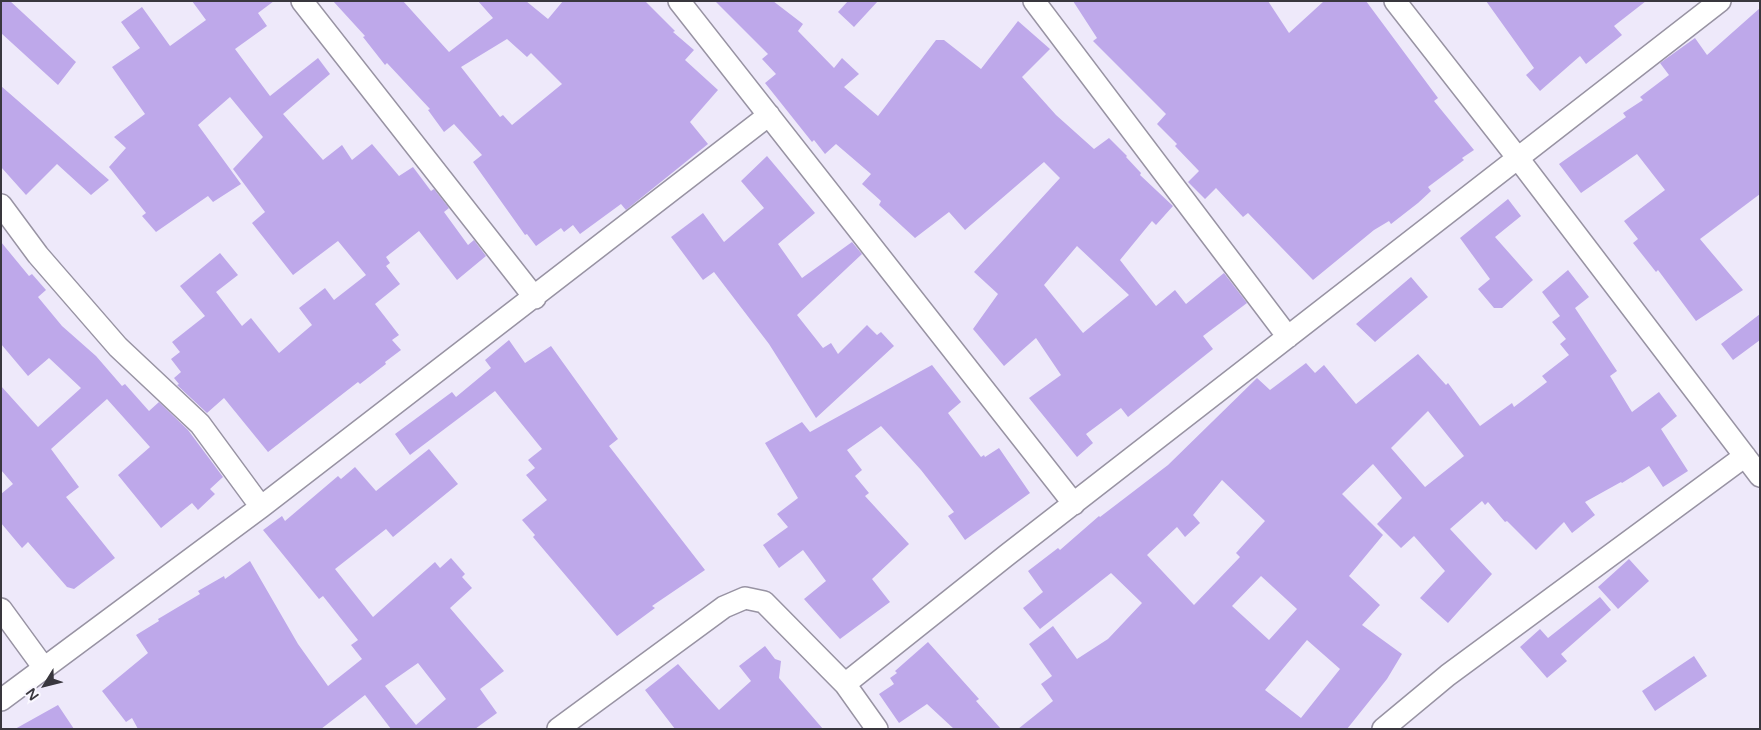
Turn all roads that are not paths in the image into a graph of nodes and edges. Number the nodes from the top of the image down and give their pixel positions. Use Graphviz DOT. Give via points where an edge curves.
graph roads {
  1 [pos="302,1"];
  2 [pos="679,1"];
  3 [pos="1034,1"];
  4 [pos="1395,1"];
  5 [pos="1720,1"];
  6 [pos="769,115"];
  7 [pos="1517,157"];
  8 [pos="1,205"];
  9 [pos="535,298"];
  10 [pos="1288,337"];
  11 [pos="1745,456"];
  12 [pos="1760,476"];
  13 [pos="1074,504"];
  14 [pos="261,508"];
  15 [pos="1,609"];
  16 [pos="44,668"];
  17 [pos="845,684"];
  18 [pos="1,700"];
  19 [pos="558,729"];
  20 [pos="878,729"];
  21 [pos="1383,729"];
  1 -- 9 [label="street"];
  2 -- 6 [label="street"];
  3 -- 10 [label="street"];
  4 -- 7 [label="street"];
  5 -- 7 [label="street"];
  6 -- 9 [label="street"];
  6 -- 13 [label="street"];
  7 -- 10 [label="street"];
  7 -- 11 [label="street"];
  8 -- 14 [label="street" via="38,255 118,347 200,424"];
  9 -- 14 [label="street"];
  10 -- 13 [label="street"];
  11 -- 12 [label="street"];
  11 -- 21 [label="street" via="1448,675"];
  13 -- 17 [label="street"];
  14 -- 16 [label="street"];
  15 -- 16 [label="street"];
  16 -- 18 [label="street"];
  17 -- 19 [label="street" via="764,602 745,598 724,607"];
  17 -- 20 [label="street"];
}
